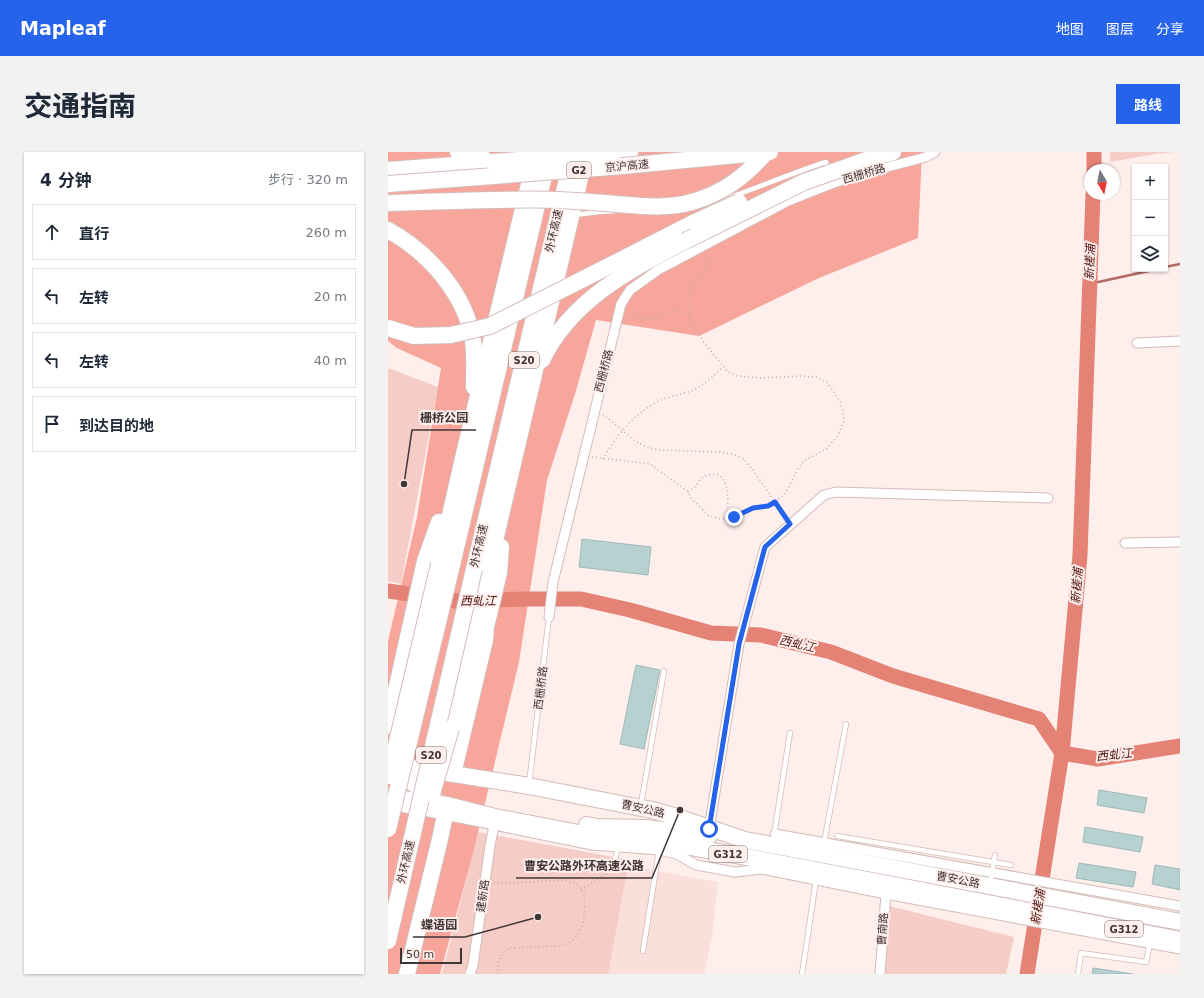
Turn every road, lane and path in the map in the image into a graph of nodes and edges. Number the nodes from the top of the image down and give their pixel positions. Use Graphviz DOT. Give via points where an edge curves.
graph roads {
  1 [pos="458,152"];
  2 [pos="537,152"];
  3 [pos="550,152"];
  4 [pos="573,152"];
  5 [pos="586,152"];
  6 [pos="630,152"];
  7 [pos="766,152"];
  8 [pos="770,152"];
  9 [pos="885,152"];
  10 [pos="893,152"];
  11 [pos="935,152"];
  12 [pos="493,162"];
  13 [pos="388,170"];
  14 [pos="388,184"];
  15 [pos="831,184"];
  16 [pos="388,203"];
  17 [pos="704,206"];
  18 [pos="622,211"];
  19 [pos="677,211"];
  20 [pos="663,212"];
  21 [pos="571,216"];
  22 [pos="388,230"];
  23 [pos="702,246"];
  24 [pos="619,310"];
  25 [pos="690,316"];
  26 [pos="388,328"];
  27 [pos="1180,341"];
  28 [pos="1137,343"];
  29 [pos="723,367"];
  30 [pos="532,382"];
  31 [pos="596,407"];
  32 [pos="474,411"];
  33 [pos="623,430"];
  34 [pos="584,456"];
  35 [pos="603,459"];
  36 [pos="688,492"];
  37 [pos="1048,498"];
  38 [pos="775,502"];
  39 [pos="727,518"];
  40 [pos="790,524"];
  41 [pos="1180,542"];
  42 [pos="1125,543"];
  43 [pos="438,563"];
  44 [pos="486,571"];
  45 [pos="549,617"];
  46 [pos="664,671"];
  47 [pos="846,724"];
  48 [pos="388,726"];
  49 [pos="790,733"];
  50 [pos="388,763"];
  51 [pos="388,767"];
  52 [pos="453,774"];
  53 [pos="393,778"];
  54 [pos="529,786"];
  55 [pos="388,791"];
  56 [pos="388,796"];
  57 [pos="388,805"];
  58 [pos="443,806"];
  59 [pos="640,808"];
  60 [pos="495,821"];
  61 [pos="388,829"];
  62 [pos="709,829"];
  63 [pos="837,836"];
  64 [pos="774,839"];
  65 [pos="744,840"];
  66 [pos="618,843"];
  67 [pos="659,846"];
  68 [pos="897,846"];
  69 [pos="823,848"];
  70 [pos="995,855"];
  71 [pos="894,861"];
  72 [pos="994,862"];
  73 [pos="1011,865"];
  74 [pos="613,868"];
  75 [pos="817,875"];
  76 [pos="990,879"];
  77 [pos="485,882"];
  78 [pos="887,889"];
  79 [pos="581,890"];
  80 [pos="1071,894"];
  81 [pos="1180,906"];
  82 [pos="1180,922"];
  83 [pos="1151,939"];
  84 [pos="1180,940"];
  85 [pos="388,942"];
  86 [pos="1180,949"];
  87 [pos="643,951"];
  88 [pos="407,974"];
  89 [pos="470,974"];
  90 [pos="498,974"];
  91 [pos="802,974"];
  92 [pos="880,974"];
  93 [pos="1078,974"];
  1 -- 12 [label="highway"];
  2 -- 32 [label="highway"];
  3 -- 43 [label="highway, 外环高速 / S20"];
  4 -- 44 [label="highway, 外环高速 / S20"];
  5 -- 21 [label="highway"];
  6 -- 12 [label="highway, 京沪高速 / G2, bridge"];
  7 -- 16 [label="highway, bridge" via="756,165 725,189 692,202 670,206 556,200"];
  8 -- 14 [label="highway, 京沪高速 / G2, bridge"];
  9 -- 26 [label="highway, bridge" via="838,164 766,190 674,233 490,326 451,335 414,336"];
  10 -- 30 [label="highway, bridge" via="804,182 625,273 595,295 570,319 543,358"];
  11 -- 15 [label="street, 西栅桥路" via="926,157"];
  12 -- 13 [label="highway, 京沪高速 / G2"];
  15 -- 17 [label="lane" via="826,162"];
  15 -- 23 [label="street, 西栅桥路" via="788,201"];
  18 -- 21 [label="lane"];
  19 -- 20 [label="lane"];
  21 -- 30 [label="highway"];
  22 -- 32 [label="highway" via="415,247 432,263 458,298 473,341"];
  23 -- 24 [label="street, 西栅桥路" via="658,270 630,290 620,304"];
  23 -- 25 [label="path" via="708,261 702,273 691,284 688,300"];
  24 -- 25 [label="path" via="643,319 660,318 674,311"];
  24 -- 31 [label="street, 西栅桥路"];
  25 -- 29 [label="path" via="695,329"];
  27 -- 28 [label="street"];
  29 -- 33 [label="path" via="702,385 652,406"];
  29 -- 38 [label="path" via="737,376 816,377 827,382 840,401 844,420 838,436 826,449 804,461 786,493"];
  30 -- 44 [label="highway"];
  31 -- 33 [label="path"];
  31 -- 34 [label="street, 西栅桥路"];
  32 -- 43 [label="highway"];
  33 -- 35 [label="path"];
  33 -- 38 [label="path" via="635,441 658,450 722,452 744,459"];
  34 -- 35 [label="path"];
  34 -- 45 [label="street, 西栅桥路" via="553,582"];
  35 -- 36 [label="path" via="650,464"];
  36 -- 39 [label="path" via="709,516"];
  36 -- 39 [label="path" via="702,477 718,475 727,486"];
  37 -- 40 [label="street" via="836,492 824,494"];
  38 -- 39 [label="path"];
  38 -- 40 [label="path"];
  40 -- 62 [label="street" via="765,547 743,627"];
  41 -- 42 [label="street"];
  43 -- 48 [label="highway" via="412,614"];
  43 -- 53 [label="highway, bridge"];
  43 -- 61 [label="highway, 外环高速 / S20, bridge"];
  44 -- 52 [label="highway" via="485,640"];
  44 -- 85 [label="highway, bridge" via="451,728"];
  45 -- 54 [label="lane, 西栅桥路"];
  46 -- 59 [label="lane"];
  47 -- 69 [label="lane"];
  49 -- 64 [label="lane"];
  50 -- 52 [label="highway, 曹安公路 / G312"];
  51 -- 53 [label="highway"];
  52 -- 53 [label="highway" via="434,779"];
  52 -- 54 [label="highway, 曹安公路 / G312"];
  53 -- 58 [label="highway"];
  54 -- 59 [label="highway, 曹安公路 / G312"];
  55 -- 58 [label="highway" via="407,792"];
  56 -- 58 [label="highway, 曹安公路 / G312"];
  57 -- 58 [label="street"];
  58 -- 60 [label="highway, 曹安公路 / G312"];
  58 -- 65 [label="highway" via="597,827 646,828"];
  58 -- 88 [label="highway" via="440,839"];
  59 -- 62 [label="highway, 曹安公路 / G312" via="677,817"];
  60 -- 66 [label="highway, 曹安公路 / G312" via="599,837"];
  60 -- 77 [label="street, 建新路"];
  62 -- 65 [label="highway, 曹安公路 / G312"];
  63 -- 68 [label="lane"];
  64 -- 65 [label="highway, 曹安公路 / G312"];
  64 -- 69 [label="highway, 曹安公路 / G312"];
  66 -- 67 [label="highway, 曹安公路 / G312"];
  66 -- 74 [label="lane"];
  67 -- 75 [label="highway, 曹安公路 / G312"];
  67 -- 87 [label="lane"];
  68 -- 71 [label="lane"];
  68 -- 72 [label="lane"];
  69 -- 71 [label="highway, 曹安公路 / G312"];
  70 -- 72 [label="lane"];
  71 -- 76 [label="highway, 曹安公路 / G312"];
  72 -- 73 [label="lane"];
  72 -- 76 [label="lane"];
  74 -- 79 [label="path"];
  75 -- 78 [label="highway, 曹安公路 / G312"];
  75 -- 91 [label="lane"];
  76 -- 80 [label="highway, 曹安公路 / G312"];
  77 -- 79 [label="path" via="565,880 578,885"];
  77 -- 89 [label="street, 建新路"];
  78 -- 83 [label="highway, 曹安公路 / G312"];
  78 -- 92 [label="street, 曹南路"];
  79 -- 90 [label="path" via="585,909 583,924 577,936 568,944 558,946 510,948 503,953 498,962"];
  80 -- 81 [label="street"];
  80 -- 82 [label="highway, G312"];
  83 -- 84 [label="highway, G312"];
  83 -- 86 [label="street"];
  83 -- 93 [label="lane" via="1146,962 1081,952"];
}
